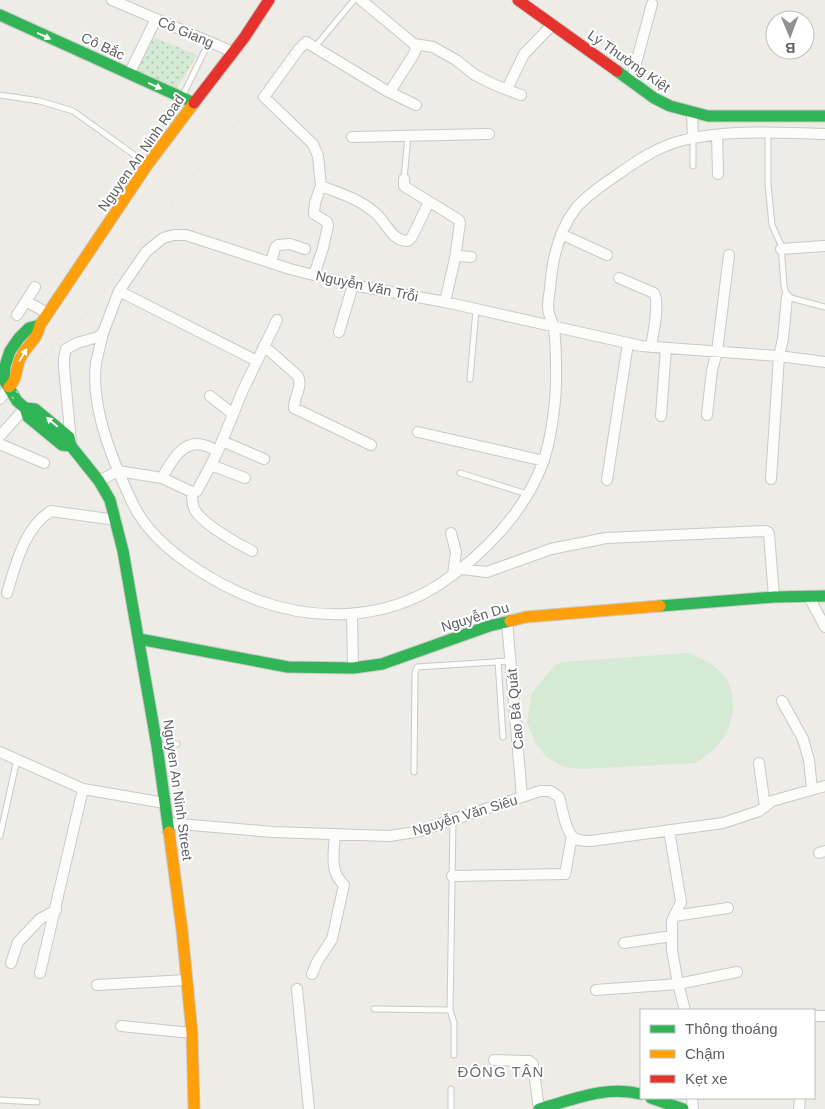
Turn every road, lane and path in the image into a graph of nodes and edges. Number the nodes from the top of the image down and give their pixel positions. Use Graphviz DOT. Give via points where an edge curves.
graph roads {
  1 [pos="112,0"];
  2 [pos="269,0"];
  3 [pos="354,0"];
  4 [pos="361,0"];
  5 [pos="518,0"];
  6 [pos="652,4"];
  7 [pos="0,15"];
  8 [pos="156,19"];
  9 [pos="552,25"];
  10 [pos="210,42"];
  11 [pos="414,44"];
  12 [pos="314,47"];
  13 [pos="233,52"];
  14 [pos="129,74"];
  15 [pos="631,82"];
  16 [pos="507,89"];
  17 [pos="387,91"];
  18 [pos="521,94"];
  19 [pos="0,95"];
  20 [pos="182,98"];
  21 [pos="194,103"];
  22 [pos="416,105"];
  23 [pos="692,113"];
  24 [pos="825,116"];
  25 [pos="768,133"];
  26 [pos="489,134"];
  27 [pos="825,134"];
  28 [pos="716,135"];
  29 [pos="408,136"];
  30 [pos="352,138"];
  31 [pos="692,138"];
  32 [pos="148,164"];
  33 [pos="692,166"];
  34 [pos="718,174"];
  35 [pos="404,179"];
  36 [pos="322,186"];
  37 [pos="429,202"];
  38 [pos="561,234"];
  39 [pos="824,246"];
  40 [pos="305,249"];
  41 [pos="781,249"];
  42 [pos="607,255"];
  43 [pos="729,255"];
  44 [pos="471,257"];
  45 [pos="455,258"];
  46 [pos="271,263"];
  47 [pos="314,275"];
  48 [pos="619,278"];
  49 [pos="353,285"];
  50 [pos="35,287"];
  51 [pos="119,291"];
  52 [pos="787,297"];
  53 [pos="26,301"];
  54 [pos="445,302"];
  55 [pos="825,307"];
  56 [pos="476,309"];
  57 [pos="47,314"];
  58 [pos="17,315"];
  59 [pos="277,320"];
  60 [pos="40,325"];
  61 [pos="553,327"];
  62 [pos="338,332"];
  63 [pos="103,333"];
  64 [pos="628,343"];
  65 [pos="264,346"];
  66 [pos="652,347"];
  67 [pos="666,348"];
  68 [pos="717,352"];
  69 [pos="779,356"];
  70 [pos="258,361"];
  71 [pos="825,362"];
  72 [pos="3,365"];
  73 [pos="470,379"];
  74 [pos="10,387"];
  75 [pos="210,396"];
  76 [pos="0,399"];
  77 [pos="25,408"];
  78 [pos="233,414"];
  79 [pos="707,415"];
  80 [pos="661,416"];
  81 [pos="418,432"];
  82 [pos="0,436"];
  83 [pos="0,444"];
  84 [pos="370,445"];
  85 [pos="71,446"];
  86 [pos="220,446"];
  87 [pos="264,459"];
  88 [pos="544,461"];
  89 [pos="44,464"];
  90 [pos="210,465"];
  91 [pos="118,471"];
  92 [pos="460,473"];
  93 [pos="162,478"];
  94 [pos="245,478"];
  95 [pos="771,479"];
  96 [pos="607,480"];
  97 [pos="98,481"];
  98 [pos="192,492"];
  99 [pos="528,494"];
  100 [pos="116,520"];
  101 [pos="451,533"];
  102 [pos="252,551"];
  103 [pos="458,572"];
  104 [pos="7,593"];
  105 [pos="825,596"];
  106 [pos="774,597"];
  107 [pos="809,597"];
  108 [pos="352,614"];
  109 [pos="507,621"];
  110 [pos="825,627"];
  111 [pos="139,639"];
  112 [pos="498,661"];
  113 [pos="511,661"];
  114 [pos="353,668"];
  115 [pos="782,702"];
  116 [pos="504,737"];
  117 [pos="177,744"];
  118 [pos="157,746"];
  119 [pos="0,752"];
  120 [pos="17,758"];
  121 [pos="759,763"];
  122 [pos="414,772"];
  123 [pos="825,786"];
  124 [pos="83,789"];
  125 [pos="812,789"];
  126 [pos="522,797"];
  127 [pos="165,803"];
  128 [pos="765,807"];
  129 [pos="453,820"];
  130 [pos="168,824"];
  131 [pos="669,830"];
  132 [pos="335,834"];
  133 [pos="0,836"];
  134 [pos="572,836"];
  135 [pos="452,876"];
  136 [pos="728,908"];
  137 [pos="56,910"];
  138 [pos="674,916"];
  139 [pos="672,936"];
  140 [pos="624,943"];
  141 [pos="11,963"];
  142 [pos="737,972"];
  143 [pos="40,973"];
  144 [pos="312,974"];
  145 [pos="187,980"];
  146 [pos="678,984"];
  147 [pos="97,985"];
  148 [pos="297,989"];
  149 [pos="596,990"];
  150 [pos="374,1009"];
  151 [pos="686,1009"];
  152 [pos="450,1010"];
  153 [pos="121,1026"];
  154 [pos="192,1033"];
  155 [pos="454,1056"];
  156 [pos="494,1060"];
  157 [pos="450,1089"];
  158 [pos="640,1094"];
  159 [pos="654,1099"];
  160 [pos="0,1100"];
  161 [pos="37,1102"];
  162 [pos="194,1109"];
  163 [pos="310,1109"];
  164 [pos="451,1109"];
  165 [pos="539,1109"];
  166 [pos="683,1109"];
  1 -- 8 [label="street, Cô Giang"];
  2 -- 13 [label="main road, Nguyen An Ninh Road"];
  3 -- 12 [label="lane"];
  4 -- 11 [label="street"];
  5 -- 9 [label="main road, Lý Thường Kiệt"];
  6 -- 15 [label="street"];
  7 -- 14 [label="main road, Cô Bắc, one-way"];
  8 -- 10 [label="street, Cô Giang"];
  8 -- 14 [label="street"];
  9 -- 15 [label="main road, Lý Thường Kiệt"];
  9 -- 16 [label="street" via="524,54"];
  10 -- 13 [label="street, Cô Giang"];
  10 -- 20 [label="lane"];
  11 -- 16 [label="street" via="433,47 475,75"];
  11 -- 17 [label="street" via="414,54 394,87"];
  12 -- 17 [label="street"];
  12 -- 36 [label="street" via="308,42 303,44 264,97 313,144"];
  13 -- 21 [label="main road, Nguyen An Ninh Road"];
  14 -- 20 [label="main road, Cô Bắc, one-way"];
  15 -- 23 [label="main road, Lý Thường Kiệt" via="654,98"];
  16 -- 18 [label="street"];
  17 -- 22 [label="street"];
  19 -- 32 [label="lane" via="40,101 73,111"];
  20 -- 21 [label="main road, Cô Bắc"];
  21 -- 32 [label="main road, Nguyen An Ninh Road"];
  23 -- 24 [label="main road, Lý Thường Kiệt" via="708,116"];
  23 -- 31 [label="street"];
  25 -- 27 [label="street, Nguyễn Văn Trỗi"];
  25 -- 28 [label="street, Nguyễn Văn Trỗi"];
  25 -- 41 [label="lane" via="772,225 780,239"];
  26 -- 29 [label="street"];
  28 -- 31 [label="street, Nguyễn Văn Trỗi"];
  28 -- 34 [label="street"];
  29 -- 30 [label="street"];
  29 -- 35 [label="lane"];
  31 -- 33 [label="lane"];
  31 -- 38 [label="street, Nguyễn Văn Trỗi" via="657,150 590,193"];
  32 -- 57 [label="main road, Nguyen An Ninh Road"];
  35 -- 37 [label="street" via="404,186"];
  36 -- 37 [label="street" via="374,212 402,241 412,237"];
  36 -- 47 [label="street" via="314,214 328,226"];
  37 -- 45 [label="street" via="459,220"];
  38 -- 42 [label="street"];
  38 -- 61 [label="street, Nguyễn Văn Trỗi" via="548,300"];
  39 -- 41 [label="street"];
  40 -- 46 [label="street" via="290,244 278,245"];
  41 -- 52 [label="lane"];
  43 -- 68 [label="street"];
  44 -- 45 [label="street"];
  45 -- 54 [label="street"];
  46 -- 47 [label="street, Nguyễn Văn Trỗi"];
  46 -- 51 [label="street, Nguyễn Văn Trỗi" via="186,235 174,235 163,238 146,252"];
  47 -- 49 [label="street, Nguyễn Văn Trỗi"];
  48 -- 66 [label="street" via="656,296"];
  49 -- 54 [label="street, Nguyễn Văn Trỗi"];
  49 -- 62 [label="street"];
  50 -- 53 [label="street"];
  51 -- 63 [label="street, Nguyễn Văn Trỗi"];
  51 -- 70 [label="street"];
  52 -- 55 [label="lane"];
  52 -- 69 [label="street"];
  53 -- 57 [label="street"];
  53 -- 58 [label="street"];
  54 -- 56 [label="street, Nguyễn Văn Trỗi"];
  56 -- 61 [label="street, Nguyễn Văn Trỗi"];
  56 -- 73 [label="lane"];
  57 -- 60 [label="main road, Nguyen An Ninh Road"];
  59 -- 65 [label="street"];
  60 -- 72 [label="main road, Nguyen An Ninh Road" via="29,328 19,338"];
  74 -- 60 [label="main road, Nguyen An Ninh Road, one-way" via="16,379 22,355 38,335"];
  61 -- 64 [label="street, Nguyễn Văn Trỗi"];
  61 -- 88 [label="street, Nguyễn Văn Trỗi" via="555,398"];
  63 -- 85 [label="street" via="66,349"];
  63 -- 91 [label="street, Nguyễn Văn Trỗi" via="96,365 97,402"];
  64 -- 66 [label="street, Nguyễn Văn Trỗi"];
  64 -- 96 [label="street"];
  65 -- 70 [label="street"];
  65 -- 84 [label="street" via="298,376 300,387 294,408"];
  66 -- 67 [label="street, Nguyễn Văn Trỗi"];
  67 -- 68 [label="street, Nguyễn Văn Trỗi"];
  67 -- 80 [label="street"];
  68 -- 69 [label="street, Nguyễn Văn Trỗi"];
  68 -- 79 [label="street"];
  69 -- 71 [label="street, Nguyễn Văn Trỗi"];
  69 -- 95 [label="street"];
  70 -- 78 [label="street"];
  72 -- 74 [label="main road, Nguyen An Ninh Road" via="4,380"];
  74 -- 76 [label="street"];
  74 -- 77 [label="main road, Nguyen An Ninh Road"];
  75 -- 78 [label="street"];
  77 -- 82 [label="street"];
  77 -- 85 [label="main road, Nguyen An Ninh Road" via="28,417 62,445"];
  78 -- 86 [label="street"];
  81 -- 88 [label="street"];
  83 -- 89 [label="street"];
  85 -- 97 [label="main road, Nguyen An Ninh Road"];
  86 -- 87 [label="street"];
  86 -- 90 [label="street"];
  86 -- 93 [label="street" via="200,444 187,447 176,455"];
  88 -- 99 [label="street, Nguyễn Văn Trỗi"];
  90 -- 94 [label="street"];
  90 -- 98 [label="street" via="200,487"];
  91 -- 93 [label="street"];
  91 -- 97 [label="street"];
  91 -- 108 [label="street, Nguyễn Văn Trỗi" via="135,509 153,532 204,574 228,588 280,608 332,615"];
  92 -- 99 [label="lane"];
  93 -- 98 [label="street"];
  97 -- 100 [label="main road, Nguyen An Ninh Street" via="110,500"];
  98 -- 102 [label="street" via="198,515"];
  99 -- 103 [label="street, Nguyễn Văn Trỗi" via="486,548"];
  100 -- 104 [label="street" via="51,511 41,517 21,547"];
  100 -- 111 [label="main road, Nguyen An Ninh Street"];
  101 -- 103 [label="street"];
  103 -- 106 [label="street" via="487,572 551,549 606,538 765,531 769,534"];
  103 -- 108 [label="street, Nguyễn Văn Trỗi" via="403,604"];
  105 -- 107 [label="main road, Nguyễn Du"];
  106 -- 107 [label="main road, Nguyễn Du"];
  106 -- 109 [label="main road, Nguyễn Du"];
  107 -- 110 [label="street"];
  108 -- 114 [label="street"];
  109 -- 113 [label="street, Cao Bá Quát"];
  109 -- 114 [label="main road, Nguyễn Du" via="382,664"];
  111 -- 114 [label="main road, Nguyễn Du" via="288,667"];
  111 -- 118 [label="main road, Nguyen An Ninh Street"];
  112 -- 113 [label="lane"];
  112 -- 116 [label="lane"];
  112 -- 122 [label="lane" via="417,667"];
  113 -- 126 [label="street, Cao Bá Quát"];
  115 -- 125 [label="street" via="803,739"];
  117 -- 118 [label="lane"];
  118 -- 127 [label="main road, Nguyen An Ninh Street"];
  119 -- 120 [label="street"];
  120 -- 124 [label="street"];
  120 -- 133 [label="lane"];
  121 -- 128 [label="street"];
  123 -- 125 [label="street"];
  124 -- 127 [label="street"];
  124 -- 137 [label="street"];
  125 -- 128 [label="street" via="772,801"];
  126 -- 129 [label="street, Nguyễn Văn Siêu"];
  126 -- 134 [label="street, Nguyễn Văn Siêu" via="540,791 550,791 559,797"];
  127 -- 130 [label="main road, Nguyen An Ninh Street"];
  128 -- 131 [label="street" via="722,823"];
  129 -- 132 [label="street, Nguyễn Văn Siêu" via="416,832 389,836"];
  129 -- 135 [label="lane"];
  130 -- 132 [label="street, Nguyễn Văn Siêu"];
  130 -- 145 [label="main road, Nguyen An Ninh Street"];
  131 -- 134 [label="street" via="590,841"];
  131 -- 138 [label="street" via="681,897 680,907"];
  132 -- 144 [label="street" via="334,867 336,878 344,885 332,939"];
  134 -- 135 [label="street" via="565,874"];
  135 -- 152 [label="lane"];
  136 -- 138 [label="street"];
  137 -- 141 [label="street" via="40,919 18,942"];
  137 -- 143 [label="street"];
  138 -- 139 [label="street"];
  139 -- 140 [label="street"];
  139 -- 146 [label="street"];
  142 -- 146 [label="street"];
  145 -- 147 [label="street"];
  145 -- 154 [label="main road, Nguyen An Ninh Street"];
  146 -- 149 [label="street"];
  146 -- 151 [label="street"];
  148 -- 163 [label="street"];
  150 -- 152 [label="lane"];
  152 -- 155 [label="lane" via="454,1023"];
  153 -- 154 [label="street"];
  154 -- 162 [label="main road, Nguyen An Ninh Street"];
  156 -- 165 [label="street" via="522,1060 533,1064"];
  157 -- 164 [label="lane"];
  158 -- 165 [label="main road" via="628,1090 586,1094"];
  159 -- 166 [label="main road"];
  160 -- 161 [label="lane"];
}
